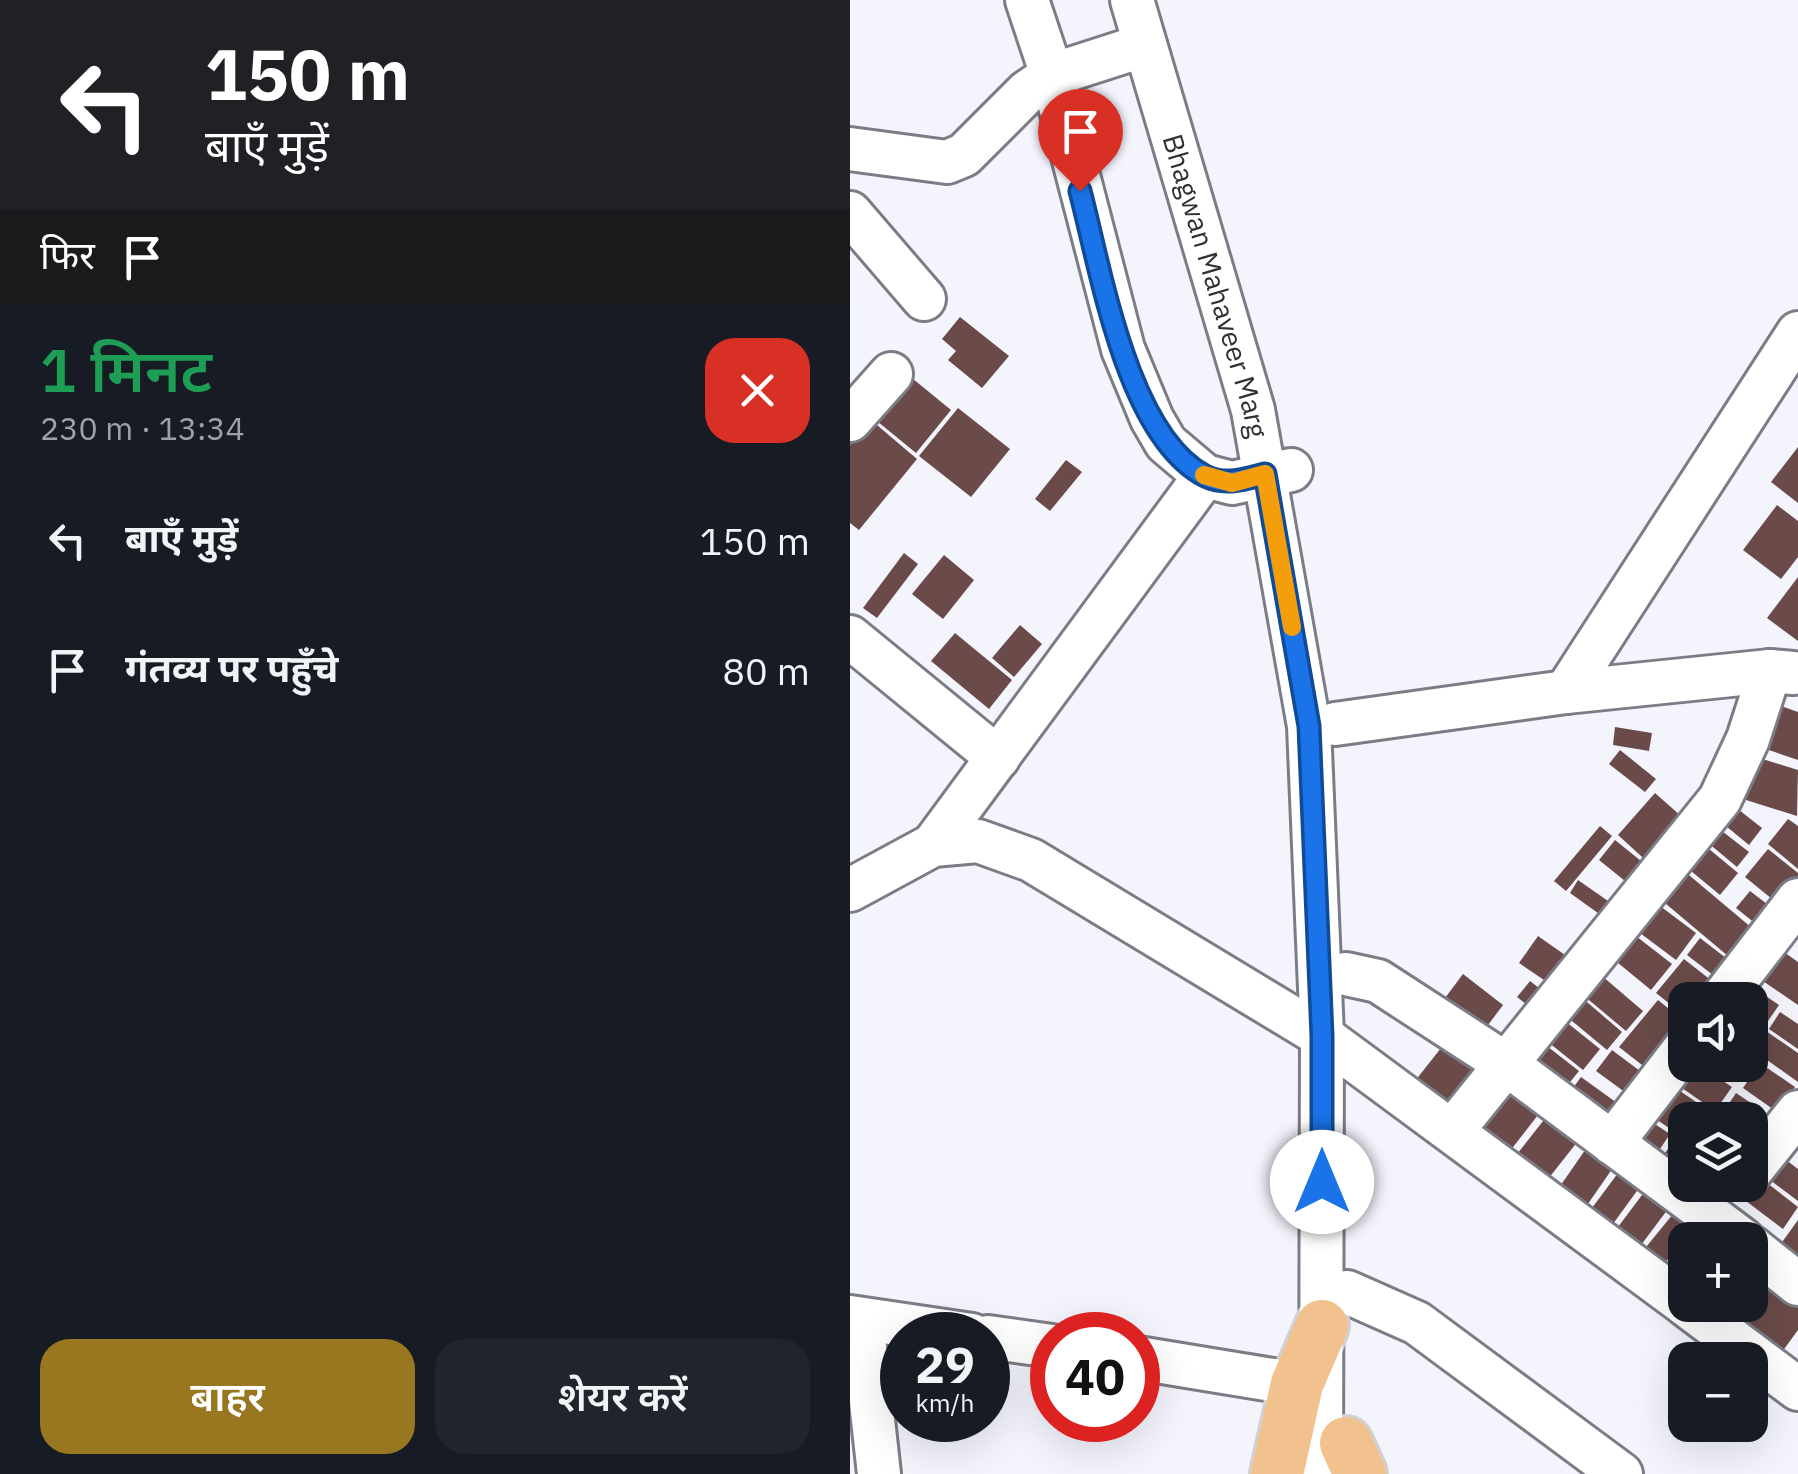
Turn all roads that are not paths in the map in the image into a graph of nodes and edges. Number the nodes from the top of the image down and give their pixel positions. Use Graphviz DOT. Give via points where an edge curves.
graph roads {
  1 [pos="1027,0"];
  2 [pos="1132,0"];
  3 [pos="1158,0"];
  4 [pos="1145,46"];
  5 [pos="1052,75"];
  6 [pos="850,150"];
  7 [pos="850,213"];
  8 [pos="924,299"];
  9 [pos="1798,332"];
  10 [pos="891,374"];
  11 [pos="850,420"];
  12 [pos="1278,472"];
  13 [pos="1205,476"];
  14 [pos="850,637"];
  15 [pos="1784,672"];
  16 [pos="1566,692"];
  17 [pos="1335,724"];
  18 [pos="998,758"];
  19 [pos="932,845"];
  20 [pos="850,890"];
  21 [pos="1798,900"];
  22 [pos="1346,974"];
  23 [pos="1735,982"];
  24 [pos="1334,1045"];
  25 [pos="1508,1066"];
  26 [pos="1668,1070"];
  27 [pos="1798,1112"];
  28 [pos="1453,1130"];
  29 [pos="1612,1143"];
  30 [pos="1768,1150"];
  31 [pos="1732,1214"];
  32 [pos="1768,1260"];
  33 [pos="1798,1284"];
  34 [pos="1668,1291"];
  35 [pos="1334,1309"];
  36 [pos="856,1318"];
  37 [pos="1709,1322"];
  38 [pos="1160,1362"];
  39 [pos="1298,1384"];
  40 [pos="1798,1389"];
  41 [pos="1343,1466"];
  42 [pos="880,1474"];
  43 [pos="1277,1474"];
  44 [pos="1620,1474"];
  1 -- 5 [label="street"];
  2 -- 4 [label="street, Bhagwan Mahaveer Marg"];
  3 -- 12 [label="street, Bhagwan Mahaveer Marg" via="1277,403"];
  4 -- 5 [label="street"];
  4 -- 12 [label="street, Bhagwan Mahaveer Marg" via="1252,410"];
  5 -- 6 [label="street" via="964,156 947,162"];
  5 -- 13 [label="street" via="1128,362 1166,443"];
  7 -- 8 [label="street"];
  9 -- 16 [label="street"];
  10 -- 11 [label="street"];
  12 -- 13 [label="street" via="1232,483"];
  12 -- 17 [label="street, Bhagwan Mahaveer Marg"];
  12 -- 24 [label="street, Bhagwan Mahaveer Marg" via="1309,726"];
  13 -- 18 [label="street"];
  14 -- 18 [label="street"];
  15 -- 16 [label="street"];
  15 -- 25 [label="street" via="1720,799"];
  16 -- 17 [label="street"];
  17 -- 22 [label="street, Bhagwan Mahaveer Marg"];
  18 -- 19 [label="street"];
  19 -- 20 [label="street"];
  19 -- 24 [label="street" via="978,841 1031,860"];
  21 -- 23 [label="street"];
  22 -- 24 [label="street, Bhagwan Mahaveer Marg"];
  22 -- 25 [label="street" via="1378,982"];
  24 -- 28 [label="street"];
  24 -- 35 [label="street, Bhagwan Mahaveer Marg"];
  25 -- 28 [label="street"];
  25 -- 29 [label="street"];
  26 -- 29 [label="street"];
  27 -- 30 [label="street"];
  28 -- 34 [label="street"];
  29 -- 31 [label="street"];
  32 -- 33 [label="street"];
  35 -- 39 [label="main road"];
  35 -- 41 [label="street, Bhagwan Mahaveer Marg"];
  35 -- 44 [label="street" via="1418,1323"];
  36 -- 42 [label="street"];
  37 -- 40 [label="street"];
  38 -- 39 [label="street"];
  39 -- 43 [label="main road"];
}
